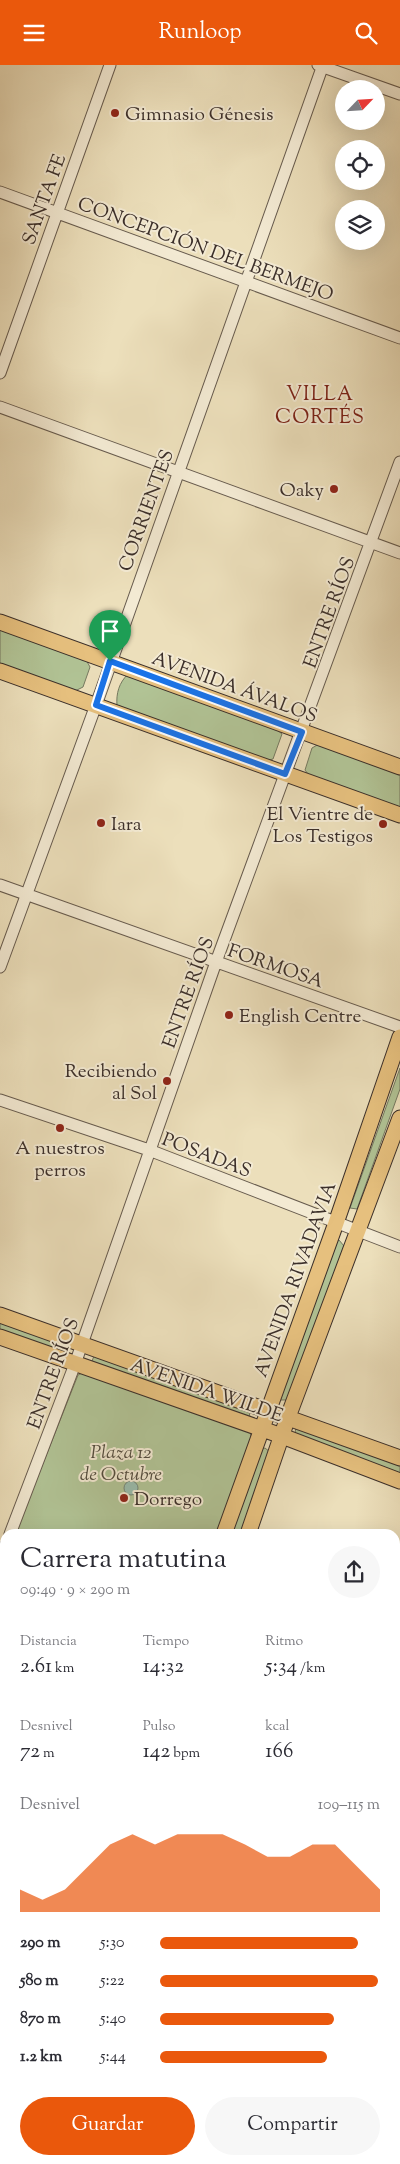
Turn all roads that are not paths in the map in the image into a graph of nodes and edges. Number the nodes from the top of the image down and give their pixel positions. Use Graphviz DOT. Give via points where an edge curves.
graph roads {
  1 [pos="110,65"];
  2 [pos="321,66"];
  3 [pos="400,94"];
  4 [pos="0,192"];
  5 [pos="57,213"];
  6 [pos="247,280"];
  7 [pos="400,338"];
  8 [pos="0,373"];
  9 [pos="0,407"];
  10 [pos="400,462"];
  11 [pos="177,473"];
  12 [pos="372,543"];
  13 [pos="400,553"];
  14 [pos="0,622"];
  15 [pos="110,661"];
  16 [pos="0,671"];
  17 [pos="96,705"];
  18 [pos="302,732"];
  19 [pos="400,767"];
  20 [pos="285,774"];
  21 [pos="400,815"];
  22 [pos="0,885"];
  23 [pos="27,895"];
  24 [pos="216,962"];
  25 [pos="0,967"];
  26 [pos="400,1027"];
  27 [pos="400,1037"];
  28 [pos="0,1100"];
  29 [pos="400,1118"];
  30 [pos="149,1150"];
  31 [pos="336,1223"];
  32 [pos="357,1231"];
  33 [pos="400,1247"];
  34 [pos="0,1315"];
  35 [pos="0,1337"];
  36 [pos="82,1346"];
  37 [pos="75,1364"];
  38 [pos="269,1411"];
  39 [pos="288,1417"];
  40 [pos="263,1430"];
  41 [pos="282,1436"];
  42 [pos="400,1458"];
  43 [pos="400,1481"];
  44 [pos="12,1529"];
  45 [pos="226,1529"];
  46 [pos="250,1529"];
  1 -- 5 [label="street, SANTA FE"];
  2 -- 3 [label="street"];
  2 -- 6 [label="street, CORRIENTES"];
  4 -- 5 [label="street, CONCEPCIÓN DEL BERMEJO"];
  5 -- 6 [label="street, CONCEPCIÓN DEL BERMEJO"];
  5 -- 8 [label="street, SANTA FE"];
  6 -- 7 [label="street, CONCEPCIÓN DEL BERMEJO"];
  6 -- 11 [label="street, CORRIENTES"];
  9 -- 11 [label="street"];
  10 -- 12 [label="street, ENTRE RÍOS"];
  11 -- 12 [label="street"];
  11 -- 15 [label="street, CORRIENTES"];
  12 -- 13 [label="street"];
  12 -- 18 [label="street, ENTRE RÍOS"];
  14 -- 15 [label="main road, AVENIDA ÁVALOS"];
  15 -- 17 [label="street, CORRIENTES"];
  15 -- 18 [label="main road, AVENIDA ÁVALOS"];
  16 -- 17 [label="main road"];
  17 -- 20 [label="main road"];
  17 -- 23 [label="street, CORRIENTES"];
  18 -- 19 [label="main road, AVENIDA ÁVALOS"];
  18 -- 20 [label="street, ENTRE RÍOS"];
  20 -- 21 [label="main road"];
  20 -- 24 [label="street, ENTRE RÍOS"];
  22 -- 23 [label="street, FORMOSA"];
  23 -- 24 [label="street, FORMOSA"];
  23 -- 25 [label="street, CORRIENTES"];
  24 -- 26 [label="street, FORMOSA"];
  24 -- 30 [label="street, ENTRE RÍOS"];
  27 -- 31 [label="main road, AVENIDA RIVADAVIA"];
  28 -- 30 [label="street, POSADAS"];
  29 -- 32 [label="main road"];
  30 -- 31 [label="street, POSADAS"];
  30 -- 36 [label="street, ENTRE RÍOS"];
  31 -- 32 [label="street, POSADAS"];
  31 -- 38 [label="main road, AVENIDA RIVADAVIA"];
  32 -- 33 [label="street, POSADAS"];
  32 -- 39 [label="main road"];
  34 -- 36 [label="main road, AVENIDA WILDE"];
  35 -- 37 [label="main road, AVENIDA WILDE"];
  36 -- 37 [label="street, ENTRE RÍOS"];
  36 -- 38 [label="main road, AVENIDA WILDE"];
  37 -- 40 [label="main road, AVENIDA WILDE"];
  37 -- 44 [label="street, ENTRE RÍOS"];
  38 -- 39 [label="main road, AVENIDA WILDE"];
  38 -- 40 [label="main road, AVENIDA RIVADAVIA"];
  39 -- 41 [label="main road"];
  39 -- 42 [label="main road, AVENIDA WILDE"];
  40 -- 41 [label="main road, AVENIDA WILDE"];
  40 -- 45 [label="main road, AVENIDA RIVADAVIA"];
  41 -- 43 [label="main road, AVENIDA WILDE"];
  41 -- 46 [label="main road"];
}
